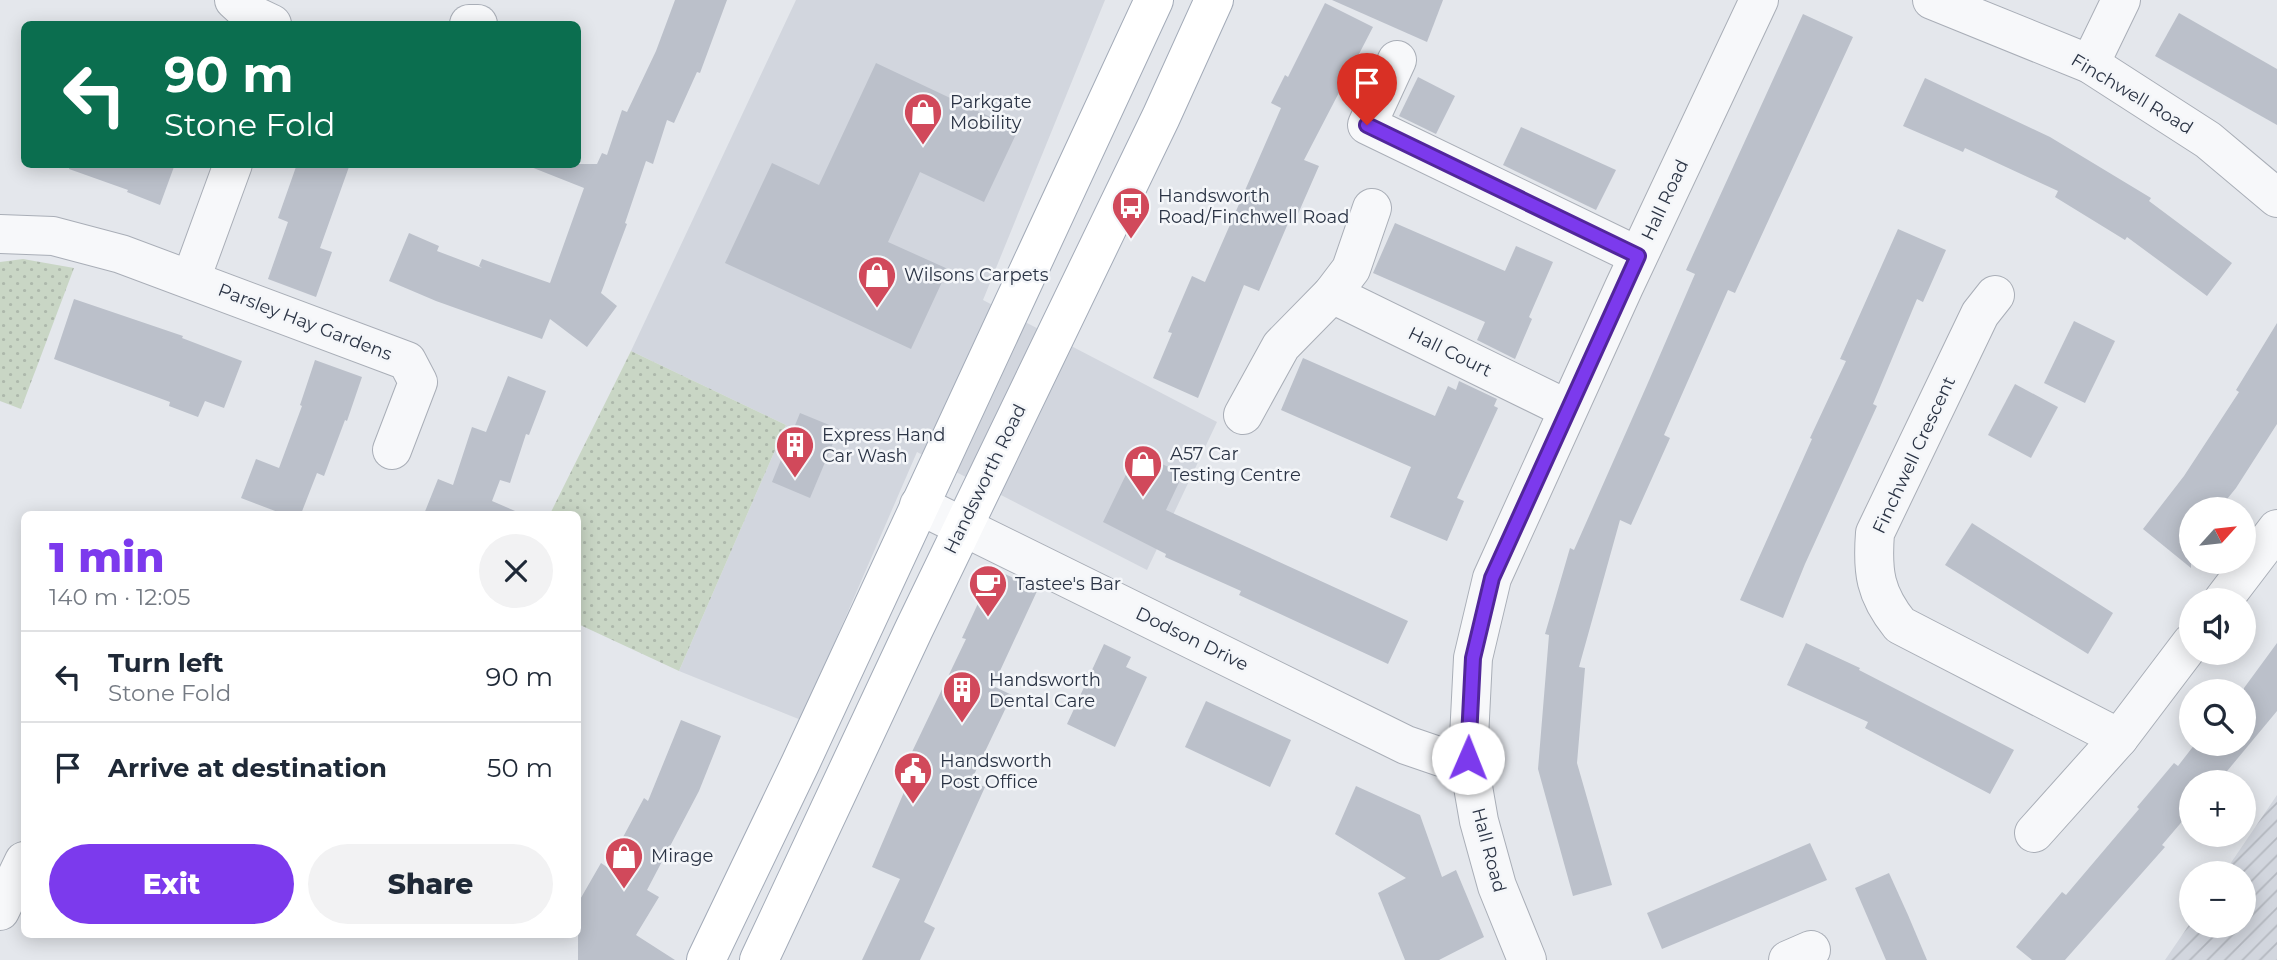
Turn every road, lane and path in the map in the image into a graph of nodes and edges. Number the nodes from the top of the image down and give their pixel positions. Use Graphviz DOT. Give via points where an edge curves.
graph roads {
  1 [pos="234,0"];
  2 [pos="1154,0"];
  3 [pos="1214,0"];
  4 [pos="1759,0"];
  5 [pos="1932,0"];
  6 [pos="2121,0"];
  7 [pos="266,21"];
  8 [pos="1397,60"];
  9 [pos="2090,64"];
  10 [pos="232,168"];
  11 [pos="2277,198"];
  12 [pos="1372,208"];
  13 [pos="0,234"];
  14 [pos="1638,256"];
  15 [pos="191,279"];
  16 [pos="1332,294"];
  17 [pos="1995,295"];
  18 [pos="1567,409"];
  19 [pos="1243,415"];
  20 [pos="392,450"];
  21 [pos="919,505"];
  22 [pos="963,526"];
  23 [pos="2277,529"];
  24 [pos="2232,588"];
  25 [pos="2179,659"];
  26 [pos="826,709"];
  27 [pos="869,726"];
  28 [pos="2119,738"];
  29 [pos="1468,758"];
  30 [pos="2035,833"];
  31 [pos="21,867"];
  32 [pos="0,911"];
  33 [pos="706,960"];
  34 [pos="760,960"];
  35 [pos="1527,960"];
  1 -- 7 [label="street"];
  2 -- 21 [label="main road"];
  3 -- 22 [label="main road, Handsworth Road"];
  4 -- 14 [label="street, Hall Road"];
  5 -- 9 [label="street, Finchwell Road"];
  6 -- 9 [label="street"];
  8 -- 14 [label="street" via="1367,125"];
  9 -- 11 [label="street, Finchwell Road" via="2208,140"];
  10 -- 15 [label="street"];
  12 -- 16 [label="street" via="1351,269"];
  13 -- 15 [label="street, Parsley Hay Gardens" via="53,236"];
  14 -- 18 [label="street, Hall Road"];
  15 -- 20 [label="street, Parsley Hay Gardens" via="407,361 418,382"];
  16 -- 18 [label="street, Hall Court"];
  16 -- 19 [label="street" via="1281,346"];
  17 -- 28 [label="street, Finchwell Crescent" via="1980,314 1875,533 1872,562 1877,586 1900,625"];
  18 -- 29 [label="street, Hall Road" via="1492,578 1473,658"];
  21 -- 22 [label="street, Dodson Drive"];
  21 -- 26 [label="main road"];
  22 -- 27 [label="main road, Handsworth Road"];
  22 -- 29 [label="street, Dodson Drive" via="1406,745 1441,757"];
  23 -- 24 [label="street"];
  25 -- 28 [label="street"];
  26 -- 27 [label="main road"];
  26 -- 33 [label="main road"];
  27 -- 34 [label="main road, Handsworth Road"];
  28 -- 30 [label="street"];
  29 -- 35 [label="street, Hall Road" via="1497,886"];
  31 -- 32 [label="street"];
}
